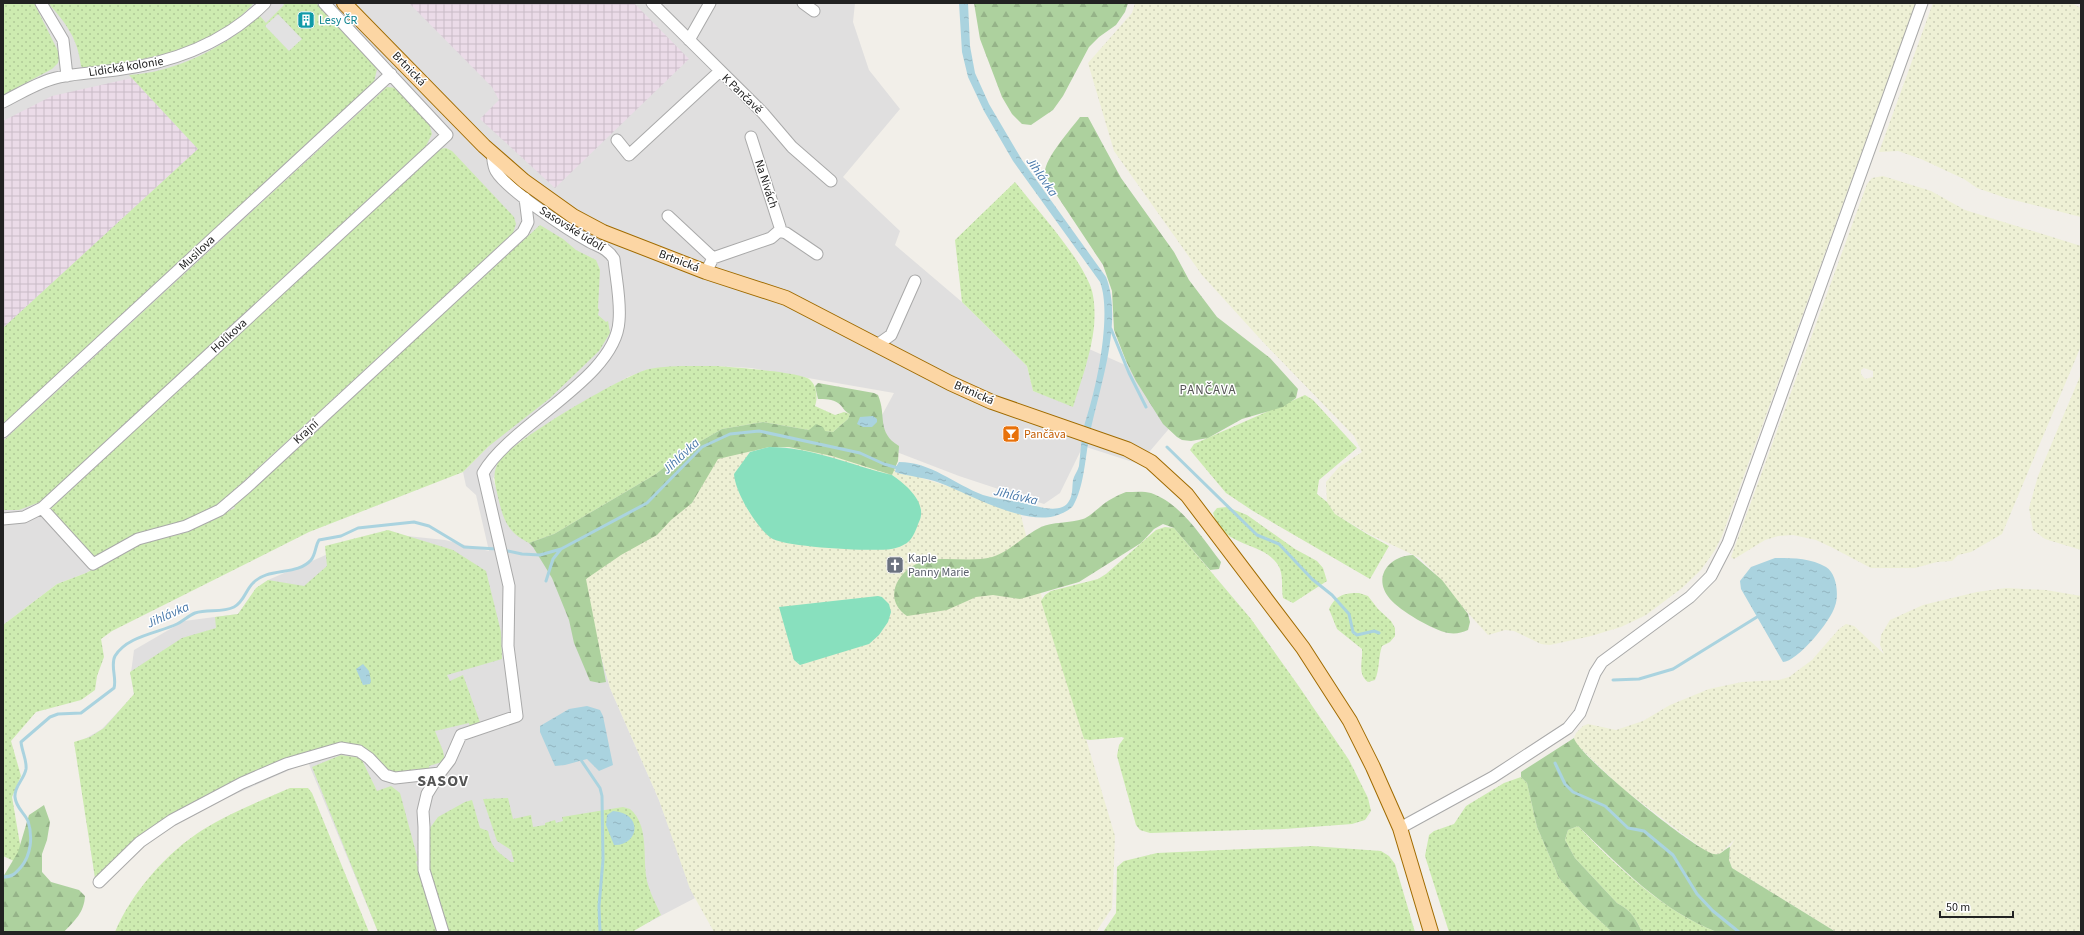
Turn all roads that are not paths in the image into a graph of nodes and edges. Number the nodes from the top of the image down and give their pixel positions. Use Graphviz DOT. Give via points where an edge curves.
graph roads {
  1 [pos="40,3"];
  2 [pos="324,3"];
  3 [pos="344,3"];
  4 [pos="652,3"];
  5 [pos="710,3"];
  6 [pos="803,3"];
  7 [pos="1922,3"];
  8 [pos="263,5"];
  9 [pos="814,11"];
  10 [pos="689,40"];
  11 [pos="720,72"];
  12 [pos="392,74"];
  13 [pos="67,76"];
  14 [pos="3,102"];
  15 [pos="447,135"];
  16 [pos="751,137"];
  17 [pos="617,140"];
  18 [pos="492,153"];
  19 [pos="831,181"];
  20 [pos="525,198"];
  21 [pos="668,216"];
  22 [pos="779,231"];
  23 [pos="817,254"];
  24 [pos="713,258"];
  25 [pos="706,272"];
  26 [pos="915,281"];
  27 [pos="877,345"];
  28 [pos="3,432"];
  29 [pos="42,508"];
  30 [pos="3,519"];
  31 [pos="440,773"];
  32 [pos="1400,828"];
  33 [pos="99,882"];
  34 [pos="443,932"];
  35 [pos="1431,932"];
  1 -- 13 [label="street" via="63,40"];
  2 -- 12 [label="street, Brtnická"];
  3 -- 18 [label="main road, Brtnická"];
  4 -- 10 [label="street"];
  5 -- 10 [label="street"];
  6 -- 9 [label="street"];
  7 -- 32 [label="street" via="1728,543 1711,576 1690,597 1602,662 1595,673 1580,713 1568,728 1493,777"];
  8 -- 13 [label="street, Lidická kolonie" via="217,40 173,59 144,66"];
  10 -- 11 [label="street"];
  11 -- 17 [label="street, K Pančavě" via="629,154"];
  11 -- 19 [label="street, K Pančavě" via="763,113 792,147"];
  12 -- 15 [label="street, Brtnická"];
  12 -- 28 [label="street, Musilova"];
  13 -- 14 [label="street, Lidická kolonie" via="34,86"];
  15 -- 29 [label="street, Holíkova"];
  16 -- 22 [label="street, Na Nivách"];
  18 -- 20 [label="street, Sasovské údolí" via="496,172"];
  18 -- 25 [label="main road, Brtnická" via="524,181 573,216 603,232"];
  20 -- 29 [label="street, Krajní" via="528,222 523,232 220,510 186,526 138,539 93,564"];
  20 -- 31 [label="street, Sasovské údolí" via="612,255 620,321 611,348 602,361 510,443 489,463 483,473 509,586 508,646 516,716 461,735 450,760"];
  21 -- 24 [label="street"];
  22 -- 23 [label="street"];
  22 -- 24 [label="street" via="771,238"];
  24 -- 25 [label="street"];
  25 -- 27 [label="main road, Brtnická" via="786,298"];
  26 -- 27 [label="street" via="891,335"];
  27 -- 32 [label="main road, Brtnická" via="992,402 1127,449 1151,462 1187,495 1303,648 1329,687 1350,721"];
  29 -- 30 [label="street, Holíkova" via="24,517"];
  31 -- 33 [label="street" via="395,778 385,775 359,751 341,748 286,764 242,783 172,820 140,842"];
  31 -- 34 [label="street" via="427,794 423,811 423,861"];
  32 -- 35 [label="main road, Brtnická"];
}
